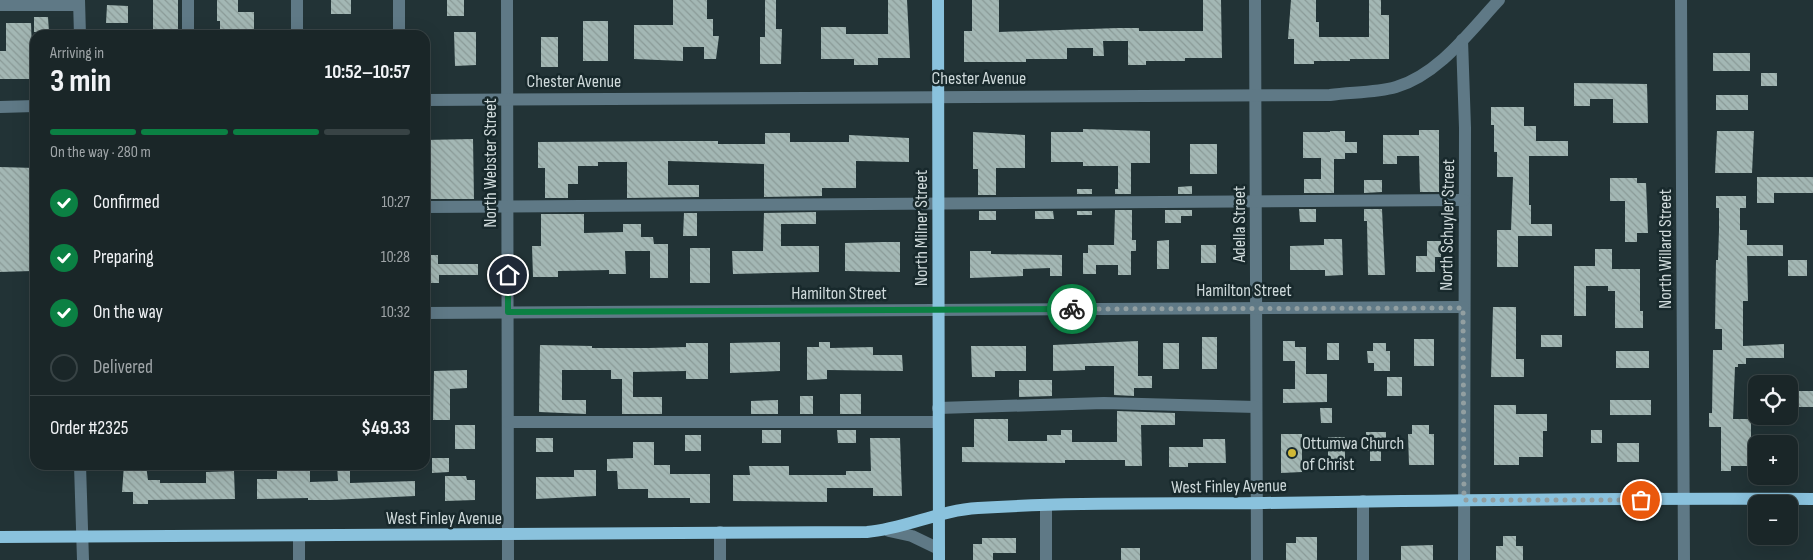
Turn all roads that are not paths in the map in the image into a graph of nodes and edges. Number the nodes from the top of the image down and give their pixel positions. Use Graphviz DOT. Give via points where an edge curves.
graph roads {
  1 [pos="188,0"];
  2 [pos="297,0"];
  3 [pos="399,0"];
  4 [pos="507,0"];
  5 [pos="938,0"];
  6 [pos="1255,0"];
  7 [pos="1499,0"];
  8 [pos="1681,0"];
  9 [pos="79,2"];
  10 [pos="0,5"];
  11 [pos="80,30"];
  12 [pos="188,30"];
  13 [pos="297,30"];
  14 [pos="399,30"];
  15 [pos="1462,40"];
  16 [pos="1257,95"];
  17 [pos="937,96"];
  18 [pos="508,99"];
  19 [pos="430,100"];
  20 [pos="30,106"];
  21 [pos="0,107"];
  22 [pos="1464,200"];
  23 [pos="1257,201"];
  24 [pos="938,203"];
  25 [pos="508,206"];
  26 [pos="430,207"];
  27 [pos="1257,307"];
  28 [pos="1463,308"];
  29 [pos="939,310"];
  30 [pos="508,312"];
  31 [pos="430,313"];
  32 [pos="1256,406"];
  33 [pos="938,408"];
  34 [pos="508,422"];
  35 [pos="938,422"];
  36 [pos="80,470"];
  37 [pos="1684,499"];
  38 [pos="1813,499"];
  39 [pos="1464,500"];
  40 [pos="1364,501"];
  41 [pos="1257,503"];
  42 [pos="1046,505"];
  43 [pos="939,515"];
  44 [pos="889,530"];
  45 [pos="720,532"];
  46 [pos="508,536"];
  47 [pos="0,537"];
  48 [pos="83,537"];
  49 [pos="299,537"];
  50 [pos="939,555"];
  51 [pos="83,560"];
  52 [pos="299,560"];
  53 [pos="508,560"];
  54 [pos="720,560"];
  55 [pos="1046,560"];
  56 [pos="1257,560"];
  57 [pos="1363,560"];
  58 [pos="1464,560"];
  59 [pos="1684,560"];
  1 -- 12 [label="street"];
  2 -- 13 [label="street"];
  3 -- 14 [label="street"];
  4 -- 18 [label="street, North Webster Street"];
  5 -- 17 [label="main road, North Milner Street"];
  6 -- 16 [label="street, Adella Street"];
  7 -- 15 [label="street, Chester Avenue"];
  8 -- 37 [label="street, North Willard Street"];
  9 -- 10 [label="street"];
  9 -- 11 [label="street"];
  15 -- 16 [label="street, Chester Avenue" via="1428,72 1396,86 1330,95"];
  15 -- 22 [label="street, North Schuyler Street"];
  16 -- 17 [label="street, Chester Avenue"];
  16 -- 23 [label="street, Adella Street"];
  17 -- 18 [label="street, Chester Avenue"];
  17 -- 24 [label="main road, North Milner Street"];
  18 -- 19 [label="street, Chester Avenue"];
  18 -- 25 [label="street, North Webster Street"];
  20 -- 21 [label="street"];
  22 -- 23 [label="street"];
  22 -- 28 [label="street, North Schuyler Street"];
  23 -- 24 [label="street"];
  23 -- 27 [label="street, Adella Street"];
  24 -- 25 [label="street"];
  24 -- 29 [label="main road, North Milner Street"];
  25 -- 26 [label="street"];
  25 -- 30 [label="street, North Webster Street"];
  27 -- 28 [label="street, Hamilton Street"];
  27 -- 29 [label="street, Hamilton Street"];
  27 -- 32 [label="street, Adella Street"];
  28 -- 39 [label="street, North Schuyler Street"];
  29 -- 30 [label="street, Hamilton Street"];
  29 -- 33 [label="main road, North Milner Street"];
  30 -- 31 [label="street, Hamilton Street"];
  30 -- 34 [label="street, North Webster Street"];
  32 -- 33 [label="street" via="1104,403"];
  32 -- 41 [label="street, Adella Street"];
  33 -- 35 [label="main road, North Milner Street"];
  34 -- 35 [label="street"];
  34 -- 46 [label="street, North Webster Street"];
  35 -- 43 [label="main road, North Milner Street"];
  36 -- 48 [label="street"];
  37 -- 38 [label="main road, West Finley Avenue"];
  37 -- 39 [label="main road, West Finley Avenue"];
  37 -- 59 [label="street, North Willard Street"];
  39 -- 40 [label="main road, West Finley Avenue"];
  39 -- 58 [label="street, North Schuyler Street"];
  40 -- 41 [label="main road, West Finley Avenue"];
  40 -- 57 [label="street"];
  41 -- 42 [label="main road, West Finley Avenue"];
  41 -- 56 [label="street, Adella Street"];
  42 -- 43 [label="main road, West Finley Avenue" via="975,508"];
  42 -- 55 [label="street"];
  43 -- 44 [label="main road, West Finley Avenue"];
  43 -- 50 [label="main road, North Milner Street"];
  44 -- 45 [label="main road, West Finley Avenue"];
  44 -- 50 [label="street, West Finley Avenue" via="912,536"];
  45 -- 46 [label="main road, West Finley Avenue"];
  45 -- 54 [label="street"];
  46 -- 49 [label="main road, West Finley Avenue"];
  46 -- 53 [label="street, North Webster Street"];
  47 -- 48 [label="main road, West Finley Avenue"];
  48 -- 49 [label="main road, West Finley Avenue"];
  48 -- 51 [label="street"];
  49 -- 52 [label="street"];
}
